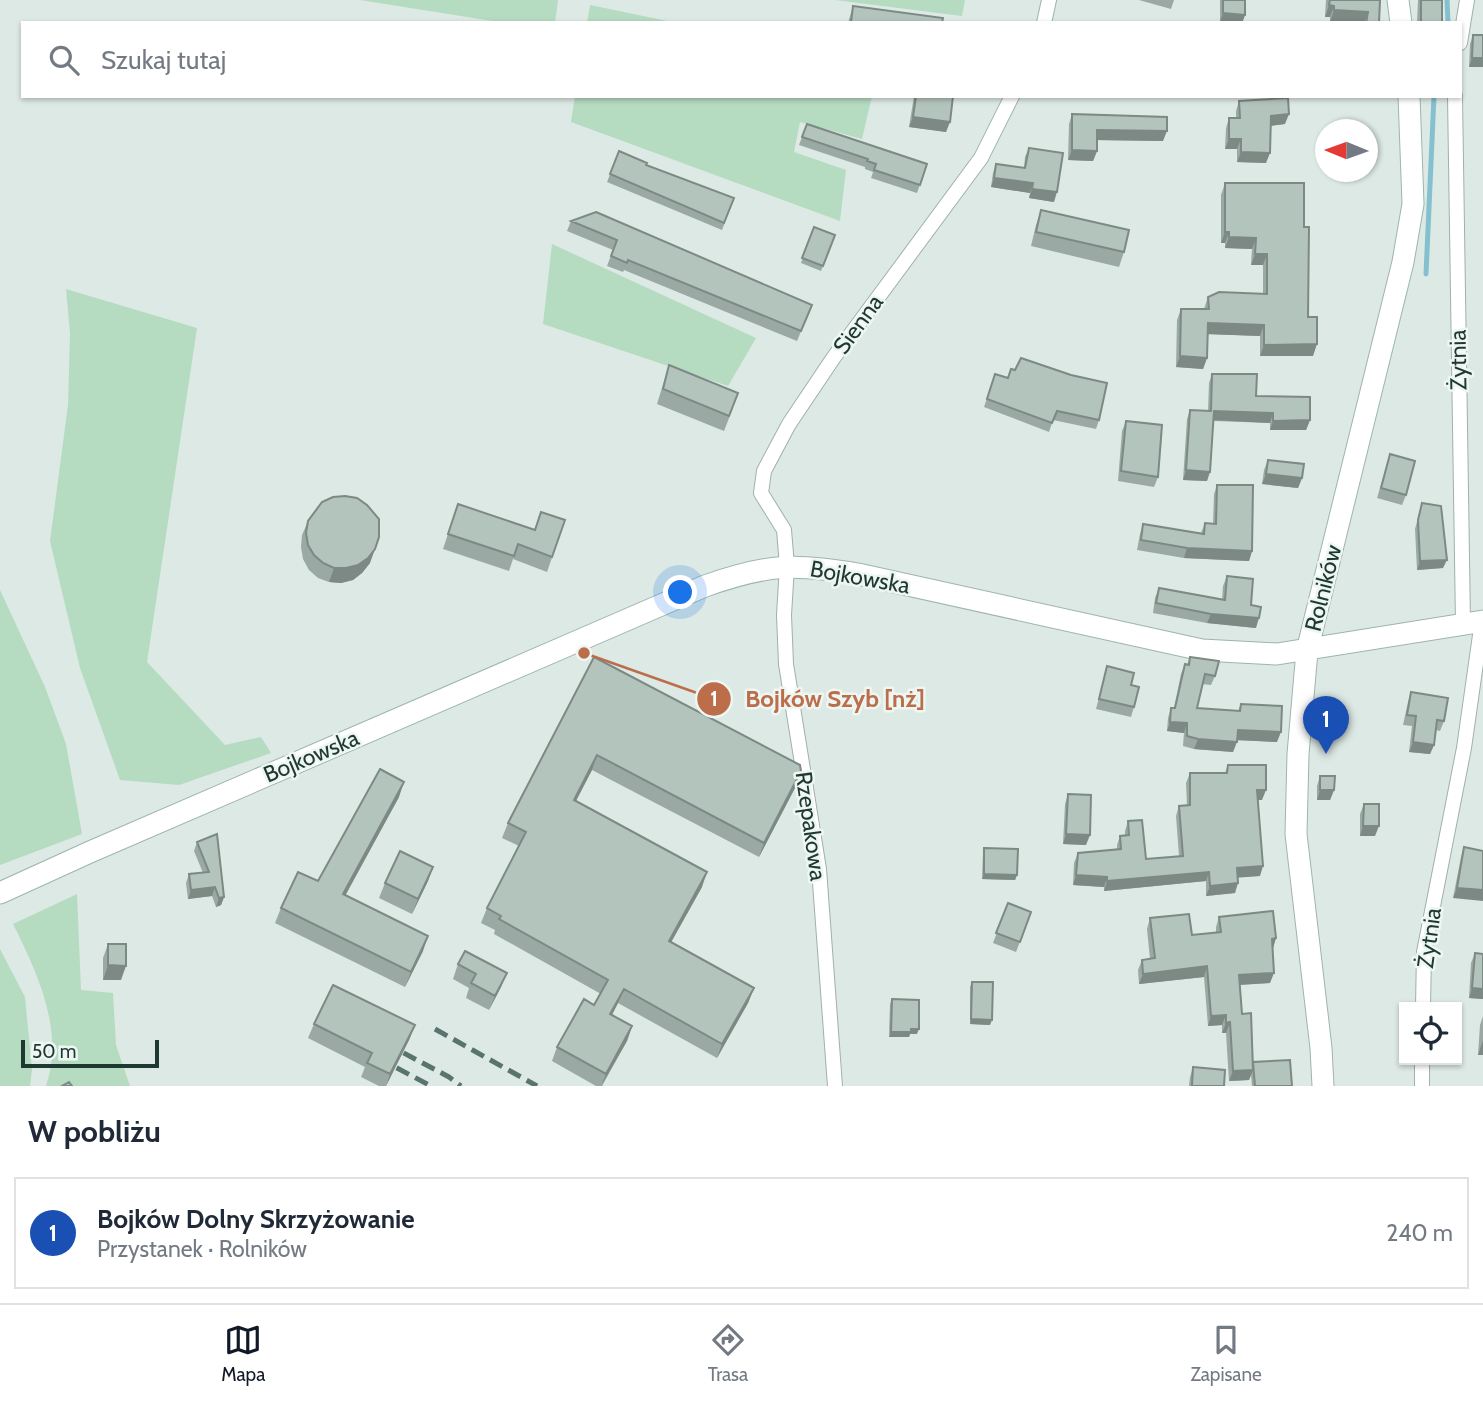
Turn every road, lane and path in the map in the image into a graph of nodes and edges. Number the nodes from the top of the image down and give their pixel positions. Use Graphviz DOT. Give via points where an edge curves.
graph roads {
  1 [pos="1049,0"];
  2 [pos="1398,0"];
  3 [pos="1467,0"];
  4 [pos="1044,21"];
  5 [pos="1401,21"];
  6 [pos="1462,31"];
  7 [pos="1011,98"];
  8 [pos="1409,98"];
  9 [pos="1455,98"];
  10 [pos="787,566"];
  11 [pos="1476,622"];
  12 [pos="1307,651"];
  13 [pos="0,893"];
  14 [pos="1423,1002"];
  15 [pos="1422,1065"];
  16 [pos="835,1086"];
  17 [pos="1323,1086"];
  18 [pos="1422,1086"];
  1 -- 4 [label="street"];
  2 -- 5 [label="street"];
  3 -- 6 [label="street"];
  7 -- 10 [label="street, Sienna" via="981,158 834,357 764,471 761,493 784,530"];
  8 -- 12 [label="street, Rolników" via="1413,204 1403,262"];
  9 -- 11 [label="street, Żytnia"];
  10 -- 12 [label="street, Bojkowska" via="858,573 1202,650"];
  10 -- 13 [label="street, Bojkowska" via="746,572 705,586"];
  10 -- 16 [label="street, Rzepakowa" via="786,664 819,869"];
  11 -- 12 [label="street, Bojkowska"];
  11 -- 14 [label="street, Żytnia" via="1464,748 1424,952"];
  12 -- 17 [label="street, Rolników" via="1296,834"];
  15 -- 18 [label="street"];
}
